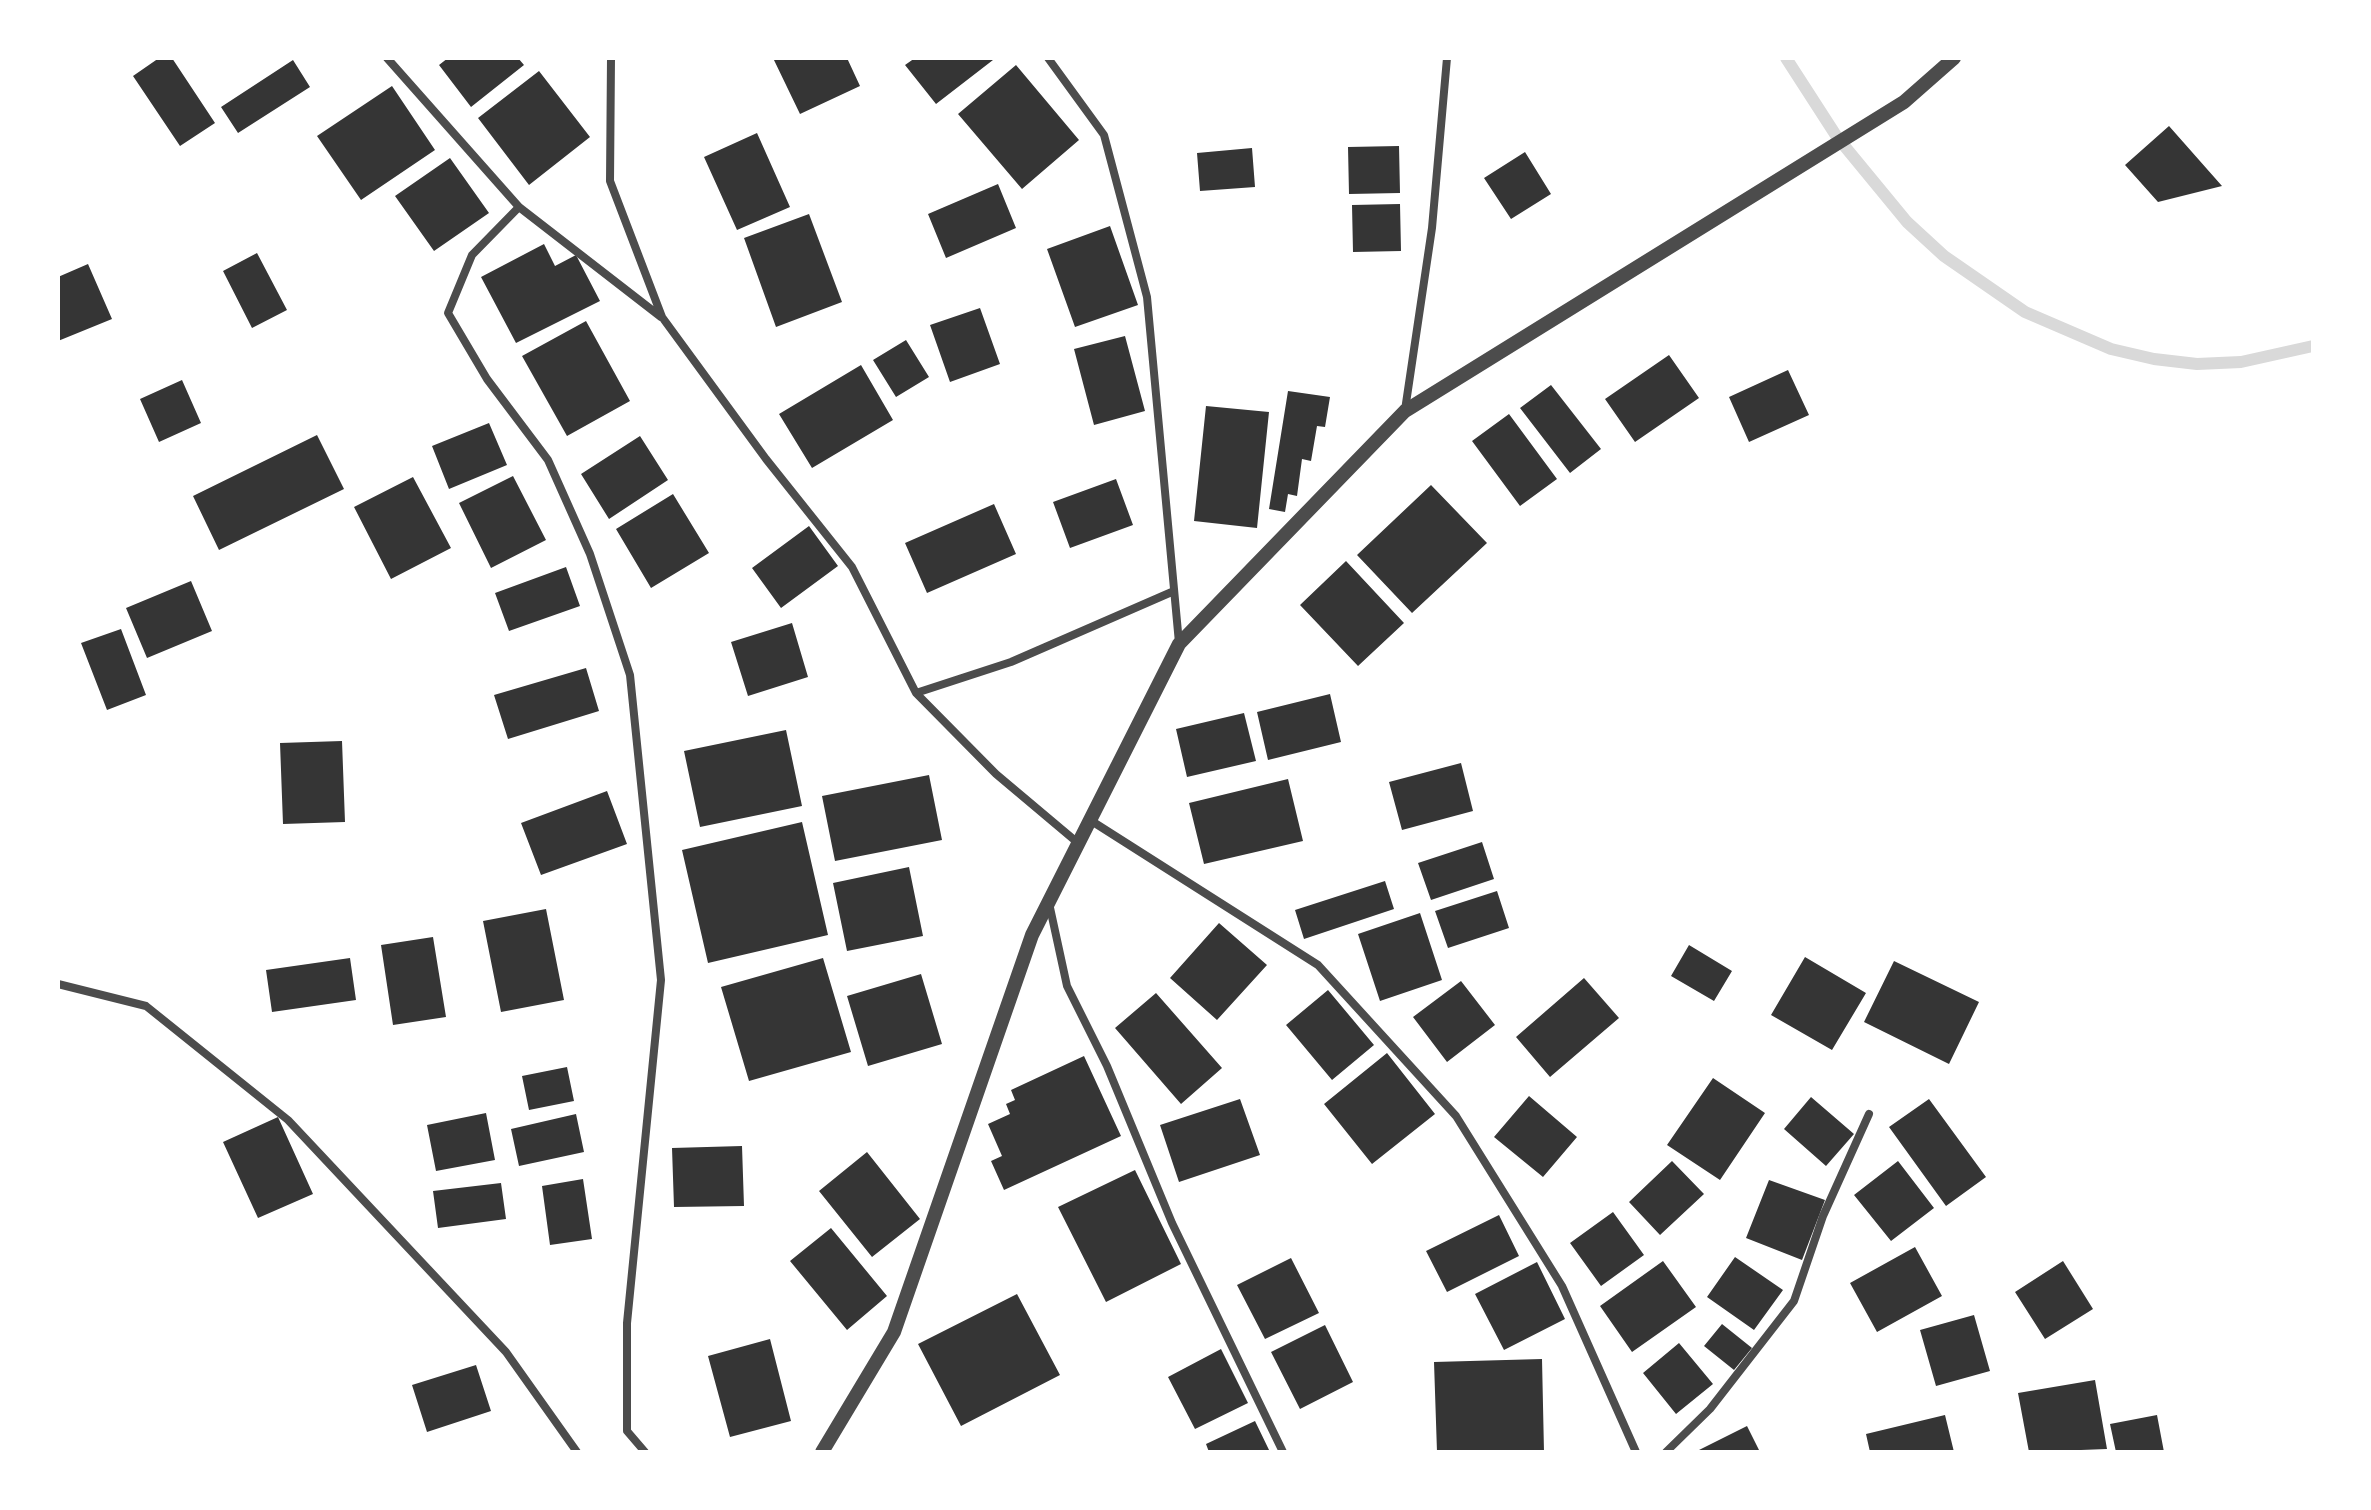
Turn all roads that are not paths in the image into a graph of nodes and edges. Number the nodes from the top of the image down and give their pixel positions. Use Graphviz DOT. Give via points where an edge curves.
graph roads {
  1 [pos="387,58"];
  2 [pos="611,58"];
  3 [pos="1048,58"];
  4 [pos="1447,58"];
  5 [pos="1954,58"];
  6 [pos="519,207"];
  7 [pos="662,317"];
  8 [pos="1405,411"];
  9 [pos="1174,591"];
  10 [pos="1179,644"];
  11 [pos="916,693"];
  12 [pos="1090,820"];
  13 [pos="1078,843"];
  14 [pos="1048,902"];
  15 [pos="58,984"];
  16 [pos="1869,1114"];
  17 [pos="577,1452"];
  18 [pos="645,1452"];
  19 [pos="822,1452"];
  20 [pos="1283,1452"];
  21 [pos="1636,1452"];
  22 [pos="1666,1452"];
  1 -- 6 [label="street"];
  2 -- 7 [label="street" via="610,181"];
  3 -- 9 [label="street" via="1104,135 1147,297"];
  4 -- 8 [label="street" via="1432,228"];
  5 -- 8 [label="street" via="1904,102"];
  6 -- 7 [label="street"];
  6 -- 18 [label="street" via="472,255 448,313 487,379 548,460 590,554 630,675 661,980 627,1323 627,1431"];
  7 -- 11 [label="street" via="852,567"];
  8 -- 10 [label="street"];
  9 -- 10 [label="street"];
  9 -- 11 [label="street" via="1011,662"];
  10 -- 12 [label="street"];
  11 -- 13 [label="street" via="996,774"];
  12 -- 13 [label="street"];
  12 -- 21 [label="street" via="1318,965 1456,1116 1562,1286"];
  13 -- 14 [label="street"];
  14 -- 19 [label="street" via="894,1332"];
  14 -- 20 [label="street" via="1067,986 1107,1066 1172,1223"];
  15 -- 17 [label="street" via="146,1006 288,1120 506,1352"];
  16 -- 22 [label="street" via="1823,1216 1794,1301 1710,1409"];
}
